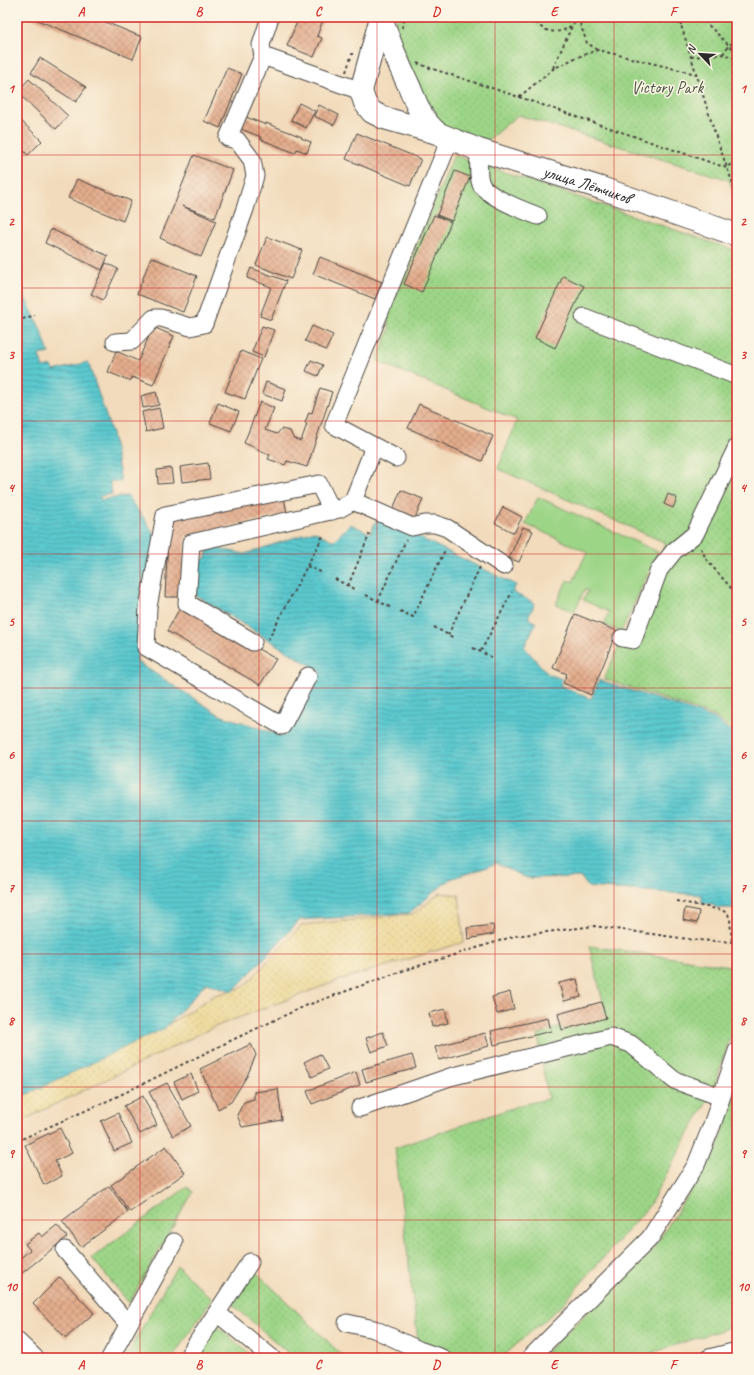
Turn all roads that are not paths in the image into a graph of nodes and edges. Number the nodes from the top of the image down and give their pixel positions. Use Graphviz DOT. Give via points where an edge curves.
graph roads {
  1 [pos="270,17"];
  2 [pos="381,17"];
  3 [pos="263,56"];
  4 [pos="408,65"];
  5 [pos="363,82"];
  6 [pos="412,93"];
  7 [pos="384,118"];
  8 [pos="444,136"];
  9 [pos="479,150"];
  10 [pos="538,216"];
  11 [pos="737,235"];
  12 [pos="584,316"];
  13 [pos="115,342"];
  14 [pos="737,376"];
  15 [pos="374,447"];
  16 [pos="737,448"];
  17 [pos="396,458"];
  18 [pos="353,501"];
  19 [pos="332,511"];
  20 [pos="504,566"];
  21 [pos="622,638"];
  22 [pos="261,641"];
  23 [pos="308,676"];
  24 [pos="737,1051"];
  25 [pos="721,1097"];
  26 [pos="360,1108"];
  27 [pos="174,1242"];
  28 [pos="65,1250"];
  29 [pos="250,1262"];
  30 [pos="217,1313"];
  31 [pos="347,1323"];
  32 [pos="128,1324"];
  33 [pos="17,1341"];
  34 [pos="737,1351"];
  35 [pos="35,1358"];
  36 [pos="110,1358"];
  37 [pos="187,1358"];
  38 [pos="272,1358"];
  39 [pos="442,1358"];
  40 [pos="530,1358"];
  41 [pos="709,1358"];
  1 -- 3 [label="street" via="261,46"];
  2 -- 4 [label="main road, улица Лётчиков"];
  2 -- 5 [label="main road, улица Лётчиков"];
  3 -- 5 [label="street"];
  3 -- 13 [label="street" via="228,138 237,140 252,160 255,176 204,324 190,327 154,318 132,341"];
  4 -- 5 [label="main road" via="374,65"];
  4 -- 6 [label="main road, улица Лётчиков"];
  5 -- 7 [label="main road, улица Лётчиков" via="365,103 372,112"];
  6 -- 7 [label="main road" via="411,105 406,114"];
  6 -- 8 [label="main road, улица Лётчиков" via="420,113 428,124"];
  7 -- 8 [label="main road, улица Лётчиков"];
  8 -- 9 [label="main road, улица Лётчиков"];
  8 -- 15 [label="street" via="334,425"];
  9 -- 10 [label="street" via="481,184 486,190 503,201"];
  9 -- 11 [label="main road, улица Лётчиков" via="601,188"];
  12 -- 14 [label="street"];
  15 -- 17 [label="street"];
  15 -- 18 [label="street"];
  16 -- 21 [label="street" via="695,534 674,552 659,570 633,640"];
  18 -- 19 [label="street"];
  18 -- 20 [label="street" via="412,527 436,524 447,528"];
  19 -- 22 [label="street" via="191,543 187,602"];
  19 -- 23 [label="street" via="319,484 165,515 148,607 146,647 282,726"];
  24 -- 25 [label="street"];
  25 -- 26 [label="street" via="674,1080 631,1044 612,1037 450,1077"];
  25 -- 40 [label="street" via="696,1165 650,1238"];
  27 -- 32 [label="street"];
  28 -- 32 [label="street"];
  29 -- 30 [label="street"];
  30 -- 37 [label="street"];
  30 -- 38 [label="street"];
  31 -- 39 [label="street" via="374,1329"];
  32 -- 36 [label="street"];
  33 -- 35 [label="street"];
  34 -- 41 [label="street"];
}
